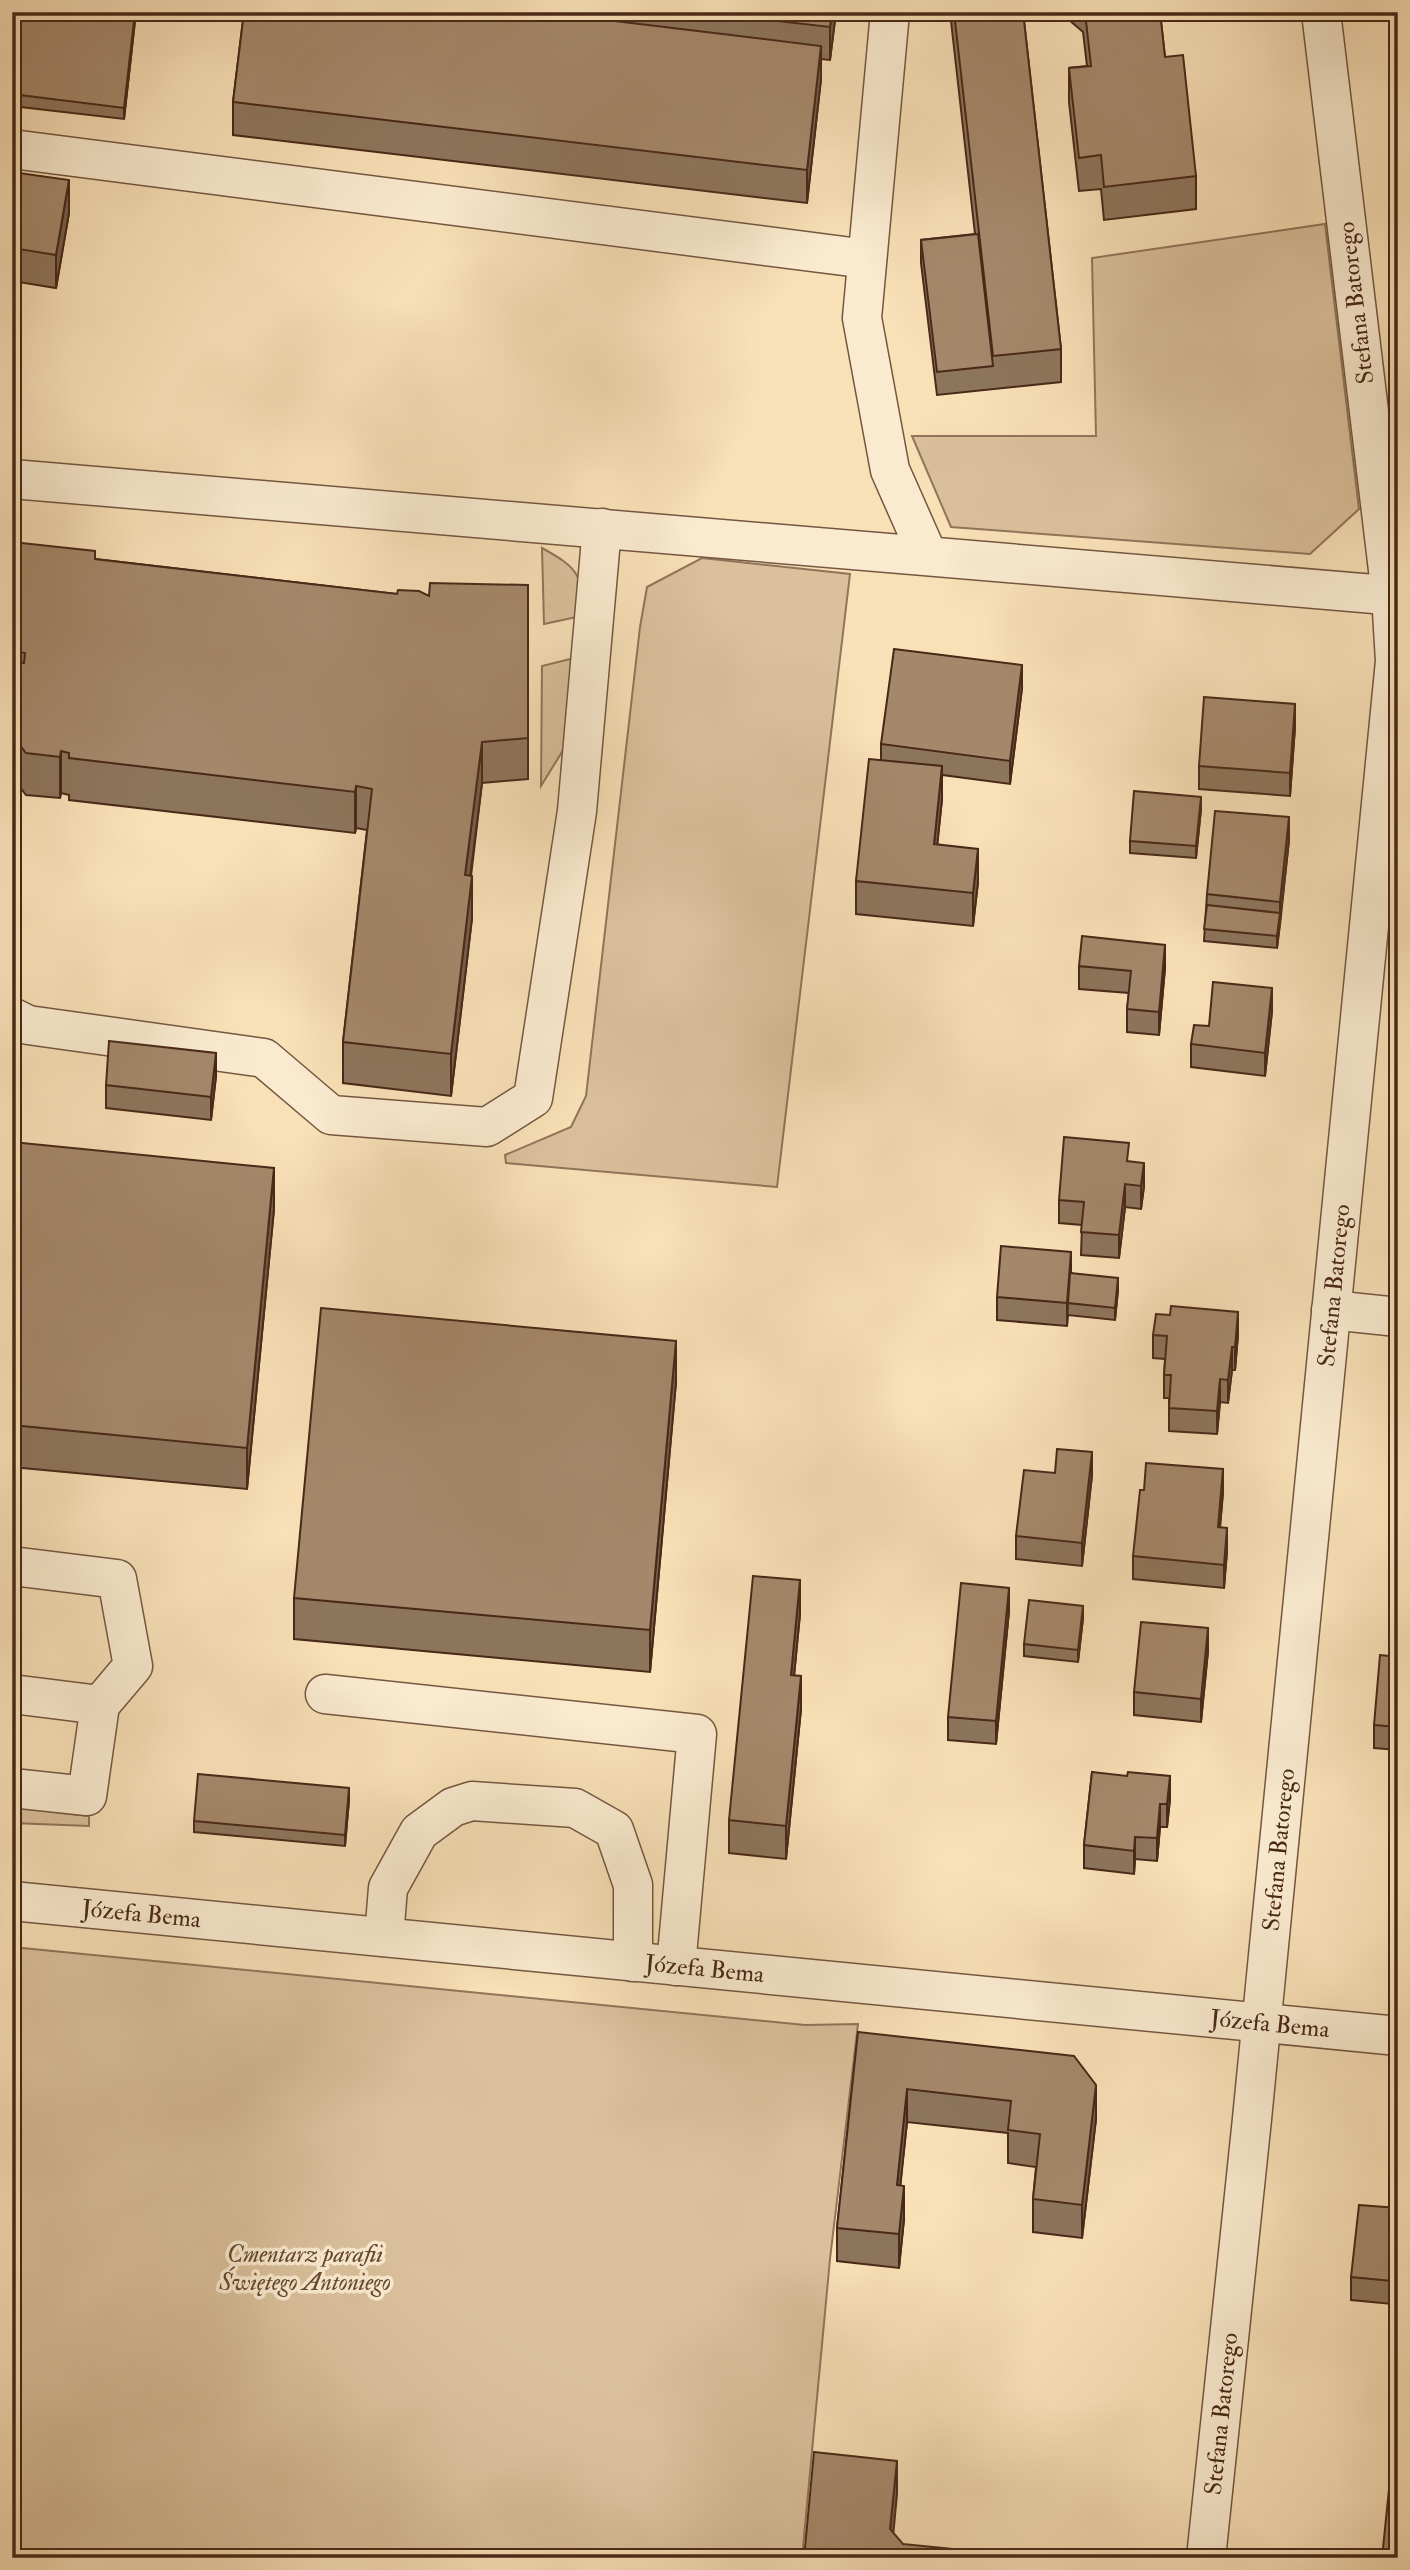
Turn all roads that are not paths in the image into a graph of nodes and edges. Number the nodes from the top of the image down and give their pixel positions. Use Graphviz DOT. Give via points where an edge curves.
graph roads {
  1 [pos="890,12"];
  2 [pos="1321,12"];
  3 [pos="12,149"];
  4 [pos="867,259"];
  5 [pos="12,478"];
  6 [pos="602,528"];
  7 [pos="928,555"];
  8 [pos="1394,596"];
  9 [pos="12,1017"];
  10 [pos="1331,1310"];
  11 [pos="1398,1317"];
  12 [pos="12,1566"];
  13 [pos="12,1694"];
  14 [pos="325,1695"];
  15 [pos="100,1705"];
  16 [pos="12,1788"];
  17 [pos="12,1901"];
  18 [pos="384,1937"];
  19 [pos="633,1962"];
  20 [pos="676,1966"];
  21 [pos="1262,2022"];
  22 [pos="1398,2036"];
  23 [pos="1206,2558"];
  1 -- 4 [label="street"];
  2 -- 8 [label="street, Stefana Batorego"];
  3 -- 4 [label="street"];
  4 -- 7 [label="street" via="862,318 890,470"];
  5 -- 6 [label="street"];
  6 -- 7 [label="street"];
  6 -- 9 [label="street" via="577,811 533,1098 487,1127 331,1115 264,1058 29,1025"];
  7 -- 8 [label="street"];
  8 -- 10 [label="street, Stefana Batorego" via="1395,661"];
  10 -- 11 [label="street"];
  10 -- 21 [label="street, Stefana Batorego"];
  12 -- 15 [label="street" via="117,1579 133,1666"];
  13 -- 15 [label="street"];
  14 -- 20 [label="street" via="697,1734"];
  15 -- 16 [label="street" via="87,1796"];
  17 -- 18 [label="street, Józefa Bema"];
  18 -- 19 [label="street, Józefa Bema"];
  18 -- 19 [label="street" via="388,1888 419,1832 453,1807 472,1801 575,1808 614,1830 633,1885"];
  19 -- 20 [label="street, Józefa Bema"];
  20 -- 21 [label="street, Józefa Bema"];
  21 -- 22 [label="street, Józefa Bema"];
  21 -- 23 [label="street, Stefana Batorego"];
}
